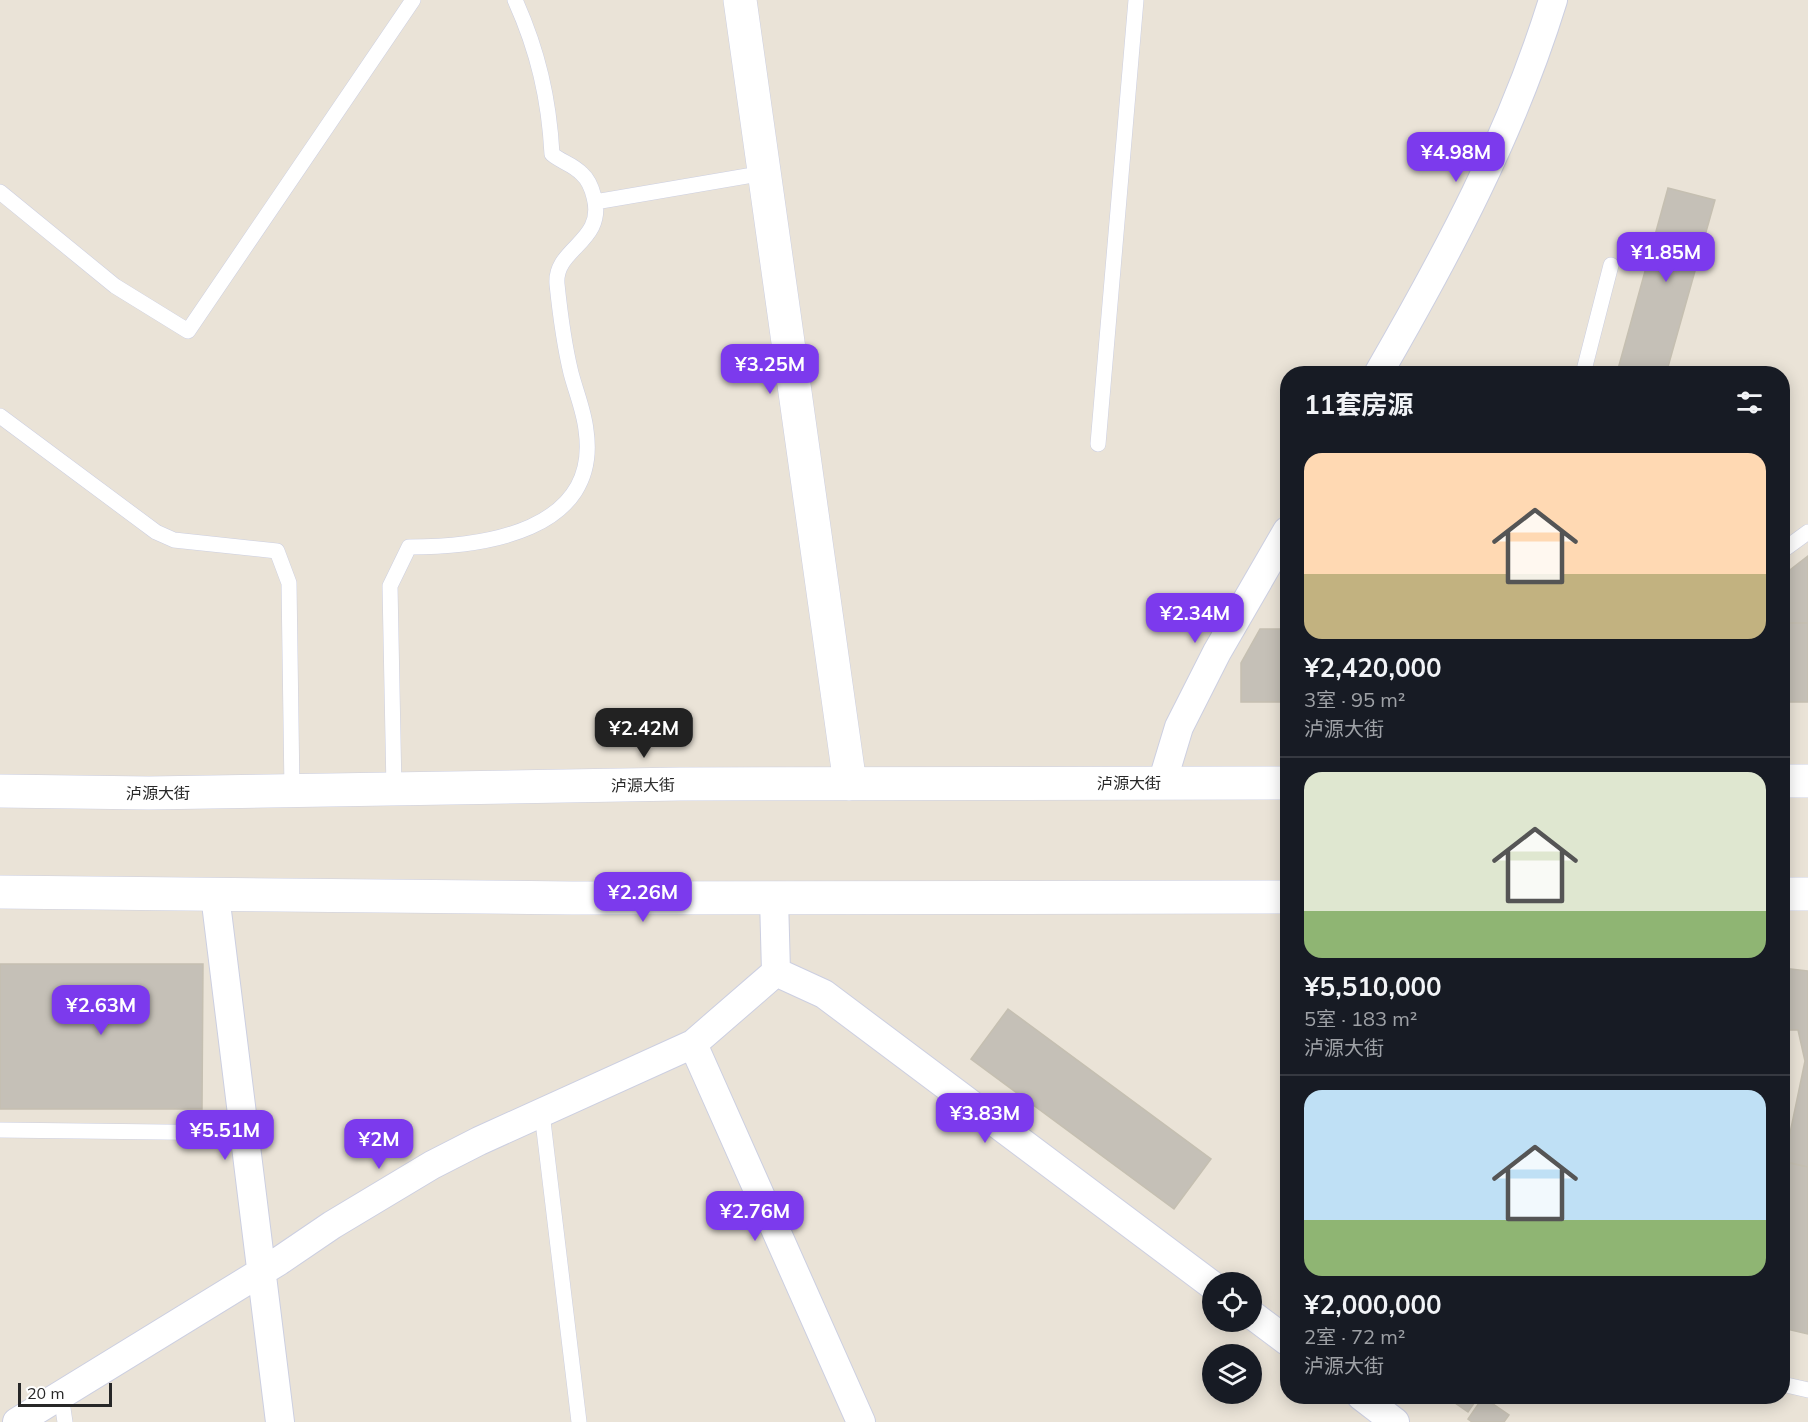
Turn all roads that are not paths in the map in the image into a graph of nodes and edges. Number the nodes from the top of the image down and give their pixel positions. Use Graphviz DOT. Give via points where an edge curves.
graph roads {
  1 [pos="413,0"];
  2 [pos="515,0"];
  3 [pos="740,0"];
  4 [pos="1136,0"];
  5 [pos="1553,0"];
  6 [pos="765,174"];
  7 [pos="0,192"];
  8 [pos="595,202"];
  9 [pos="1611,265"];
  10 [pos="1382,366"];
  11 [pos="1585,366"];
  12 [pos="0,416"];
  13 [pos="1098,444"];
  14 [pos="1808,532"];
  15 [pos="1280,543"];
  16 [pos="1790,545"];
  17 [pos="1790,781"];
  18 [pos="1808,781"];
  19 [pos="1162,783"];
  20 [pos="1280,783"];
  21 [pos="850,784"];
  22 [pos="394,789"];
  23 [pos="0,791"];
  24 [pos="292,791"];
  25 [pos="0,892"];
  26 [pos="1790,894"];
  27 [pos="1808,894"];
  28 [pos="215,895"];
  29 [pos="1280,897"];
  30 [pos="774,898"];
  31 [pos="776,972"];
  32 [pos="693,1044"];
  33 [pos="542,1113"];
  34 [pos="0,1130"];
  35 [pos="244,1133"];
  36 [pos="262,1271"];
  37 [pos="1202,1278"];
  38 [pos="1262,1322"];
  39 [pos="1280,1336"];
  40 [pos="1790,1386"];
  41 [pos="1808,1390"];
  42 [pos="1371,1404"];
  43 [pos="63,1408"];
  44 [pos="17,1422"];
  45 [pos="280,1422"];
  46 [pos="579,1422"];
  47 [pos="861,1422"];
  48 [pos="1395,1422"];
  1 -- 7 [label="lane" via="188,331 115,286"];
  2 -- 8 [label="lane" via="543,75 552,154 584,176"];
  3 -- 6 [label="main road"];
  4 -- 13 [label="lane"];
  5 -- 10 [label="street" via="1518,101 1470,209"];
  6 -- 8 [label="lane"];
  6 -- 21 [label="main road"];
  8 -- 22 [label="lane" via="592,228 566,256 556,275 571,371 586,430 584,466 568,499 543,523 526,531 475,543 409,547 390,586"];
  9 -- 11 [label="lane"];
  12 -- 24 [label="lane" via="156,532 174,540 277,550 289,583"];
  14 -- 16 [label="lane"];
  15 -- 19 [label="street" via="1179,727"];
  17 -- 18 [label="main road"];
  19 -- 20 [label="main road, 泸源大街"];
  19 -- 21 [label="main road, 泸源大街"];
  21 -- 22 [label="main road, 泸源大街"];
  22 -- 24 [label="main road, 泸源大街"];
  23 -- 24 [label="main road, 泸源大街"];
  25 -- 28 [label="main road"];
  26 -- 27 [label="main road"];
  28 -- 30 [label="main road"];
  28 -- 35 [label="street"];
  29 -- 30 [label="main road"];
  30 -- 31 [label="street"];
  31 -- 32 [label="street"];
  31 -- 37 [label="street" via="824,994"];
  32 -- 33 [label="street"];
  32 -- 47 [label="street"];
  33 -- 36 [label="street" via="432,1165"];
  33 -- 46 [label="lane"];
  34 -- 35 [label="lane"];
  35 -- 36 [label="street"];
  36 -- 43 [label="street"];
  36 -- 45 [label="street"];
  38 -- 39 [label="street"];
  40 -- 41 [label="lane"];
  42 -- 48 [label="street"];
  43 -- 44 [label="street"];
}
